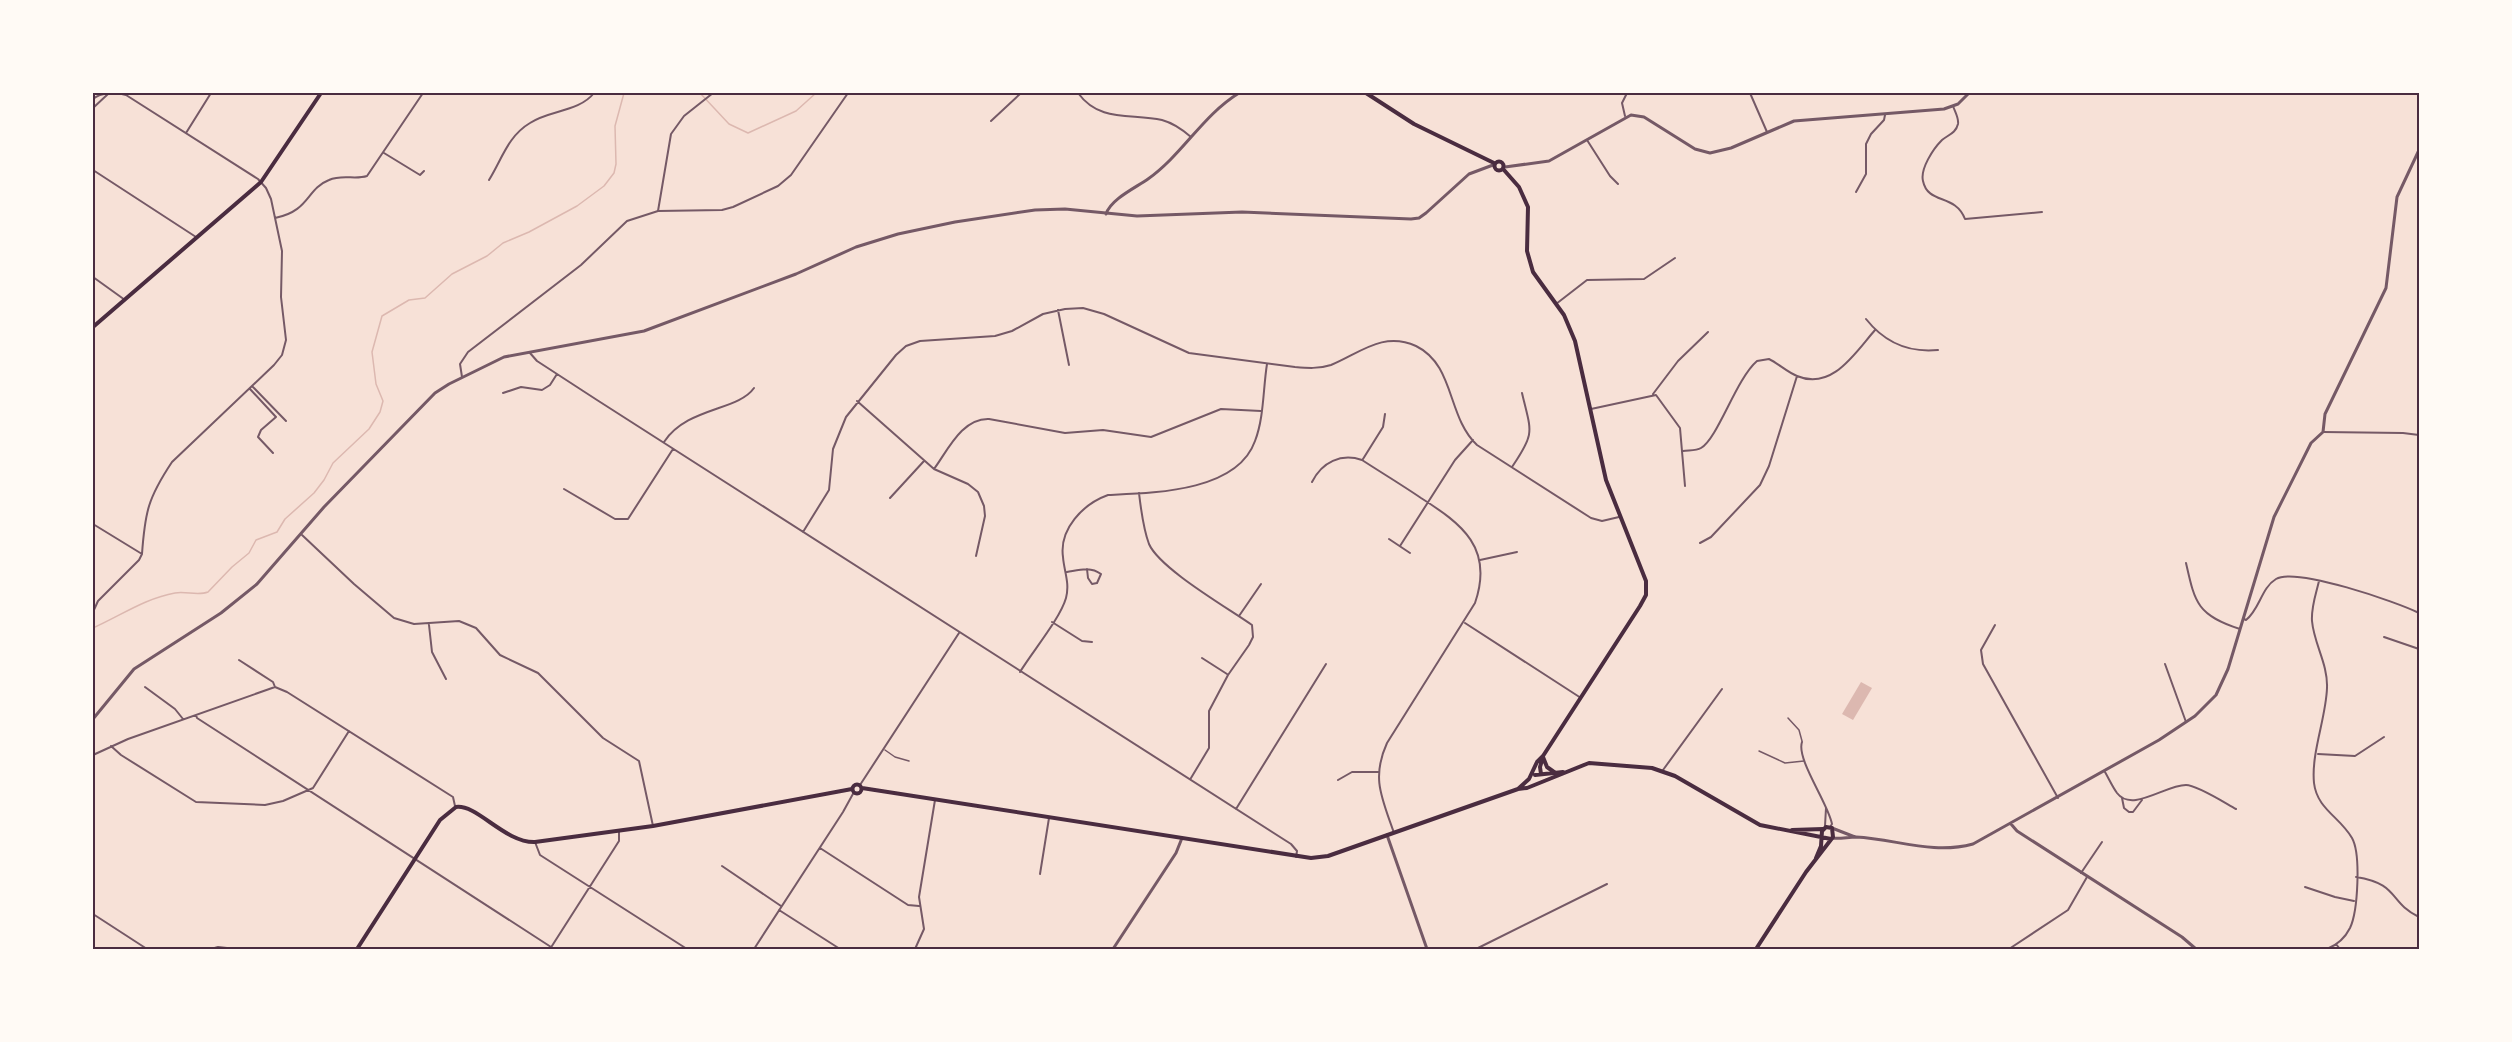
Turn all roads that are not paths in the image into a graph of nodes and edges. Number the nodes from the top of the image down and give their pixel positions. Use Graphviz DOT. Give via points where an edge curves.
graph roads {
  1 [pos="211,93"];
  2 [pos="321,93"];
  3 [pos="423,93"];
  4 [pos="594,93"];
  5 [pos="713,93"];
  6 [pos="848,93"];
  7 [pos="1021,93"];
  8 [pos="1078,93"];
  9 [pos="1239,93"];
  10 [pos="1366,93"];
  11 [pos="1627,93"];
  12 [pos="1750,93"];
  13 [pos="1970,93"];
  14 [pos="108,94"];
  15 [pos="93,99"];
  16 [pos="1953,106"];
  17 [pos="93,108"];
  18 [pos="1885,114"];
  19 [pos="1625,116"];
  20 [pos="991,121"];
  21 [pos="1767,132"];
  22 [pos="186,133"];
  23 [pos="1191,137"];
  24 [pos="1587,139"];
  25 [pos="2419,150"];
  26 [pos="384,153"];
  27 [pos="1494,164"];
  28 [pos="1504,168"];
  29 [pos="93,170"];
  30 [pos="424,171"];
  31 [pos="489,180"];
  32 [pos="261,182"];
  33 [pos="1618,184"];
  34 [pos="1856,192"];
  35 [pos="658,211"];
  36 [pos="2043,212"];
  37 [pos="1106,214"];
  38 [pos="275,218"];
  39 [pos="197,238"];
  40 [pos="1675,258"];
  41 [pos="93,276"];
  42 [pos="125,300"];
  43 [pos="1556,304"];
  44 [pos="1058,310"];
  45 [pos="1866,319"];
  46 [pos="93,327"];
  47 [pos="1875,330"];
  48 [pos="1708,332"];
  49 [pos="1938,350"];
  50 [pos="530,352"];
  51 [pos="1069,364"];
  52 [pos="1267,364"];
  53 [pos="557,374"];
  54 [pos="1797,376"];
  55 [pos="462,377"];
  56 [pos="251,388"];
  57 [pos="754,388"];
  58 [pos="503,393"];
  59 [pos="1522,393"];
  60 [pos="1653,394"];
  61 [pos="857,401"];
  62 [pos="1591,408"];
  63 [pos="1261,411"];
  64 [pos="1385,414"];
  65 [pos="286,421"];
  66 [pos="2323,432"];
  67 [pos="2419,435"];
  68 [pos="1473,441"];
  69 [pos="663,443"];
  70 [pos="673,448"];
  71 [pos="1683,451"];
  72 [pos="273,453"];
  73 [pos="1362,460"];
  74 [pos="924,461"];
  75 [pos="1512,467"];
  76 [pos="934,469"];
  77 [pos="1312,482"];
  78 [pos="1685,486"];
  79 [pos="564,489"];
  80 [pos="1139,493"];
  81 [pos="890,498"];
  82 [pos="1428,502"];
  83 [pos="1619,517"];
  84 [pos="93,524"];
  85 [pos="803,532"];
  86 [pos="300,533"];
  87 [pos="1389,539"];
  88 [pos="1700,543"];
  89 [pos="1400,546"];
  90 [pos="1517,552"];
  91 [pos="1410,553"];
  92 [pos="142,554"];
  93 [pos="976,556"];
  94 [pos="1480,560"];
  95 [pos="2186,562"];
  96 [pos="1087,569"];
  97 [pos="1067,572"];
  98 [pos="2319,581"];
  99 [pos="1261,584"];
  100 [pos="93,612"];
  101 [pos="2419,613"];
  102 [pos="1239,616"];
  103 [pos="2243,619"];
  104 [pos="1052,622"];
  105 [pos="1464,623"];
  106 [pos="429,624"];
  107 [pos="1995,625"];
  108 [pos="2240,629"];
  109 [pos="959,633"];
  110 [pos="2384,637"];
  111 [pos="1092,642"];
  112 [pos="2419,649"];
  113 [pos="1202,658"];
  114 [pos="239,660"];
  115 [pos="1326,664"];
  116 [pos="2165,664"];
  117 [pos="1020,672"];
  118 [pos="1228,675"];
  119 [pos="446,679"];
  120 [pos="145,687"];
  121 [pos="275,687"];
  122 [pos="1722,689"];
  123 [pos="1581,698"];
  124 [pos="196,714"];
  125 [pos="1788,718"];
  126 [pos="183,719"];
  127 [pos="93,720"];
  128 [pos="2186,722"];
  129 [pos="350,731"];
  130 [pos="2384,737"];
  131 [pos="1802,742"];
  132 [pos="111,746"];
  133 [pos="884,748"];
  134 [pos="1759,751"];
  135 [pos="2318,753"];
  136 [pos="93,755"];
  137 [pos="1543,756"];
  138 [pos="1805,760"];
  139 [pos="909,761"];
  140 [pos="1663,770"];
  141 [pos="1378,772"];
  142 [pos="1554,772"];
  143 [pos="1563,772"];
  144 [pos="2105,772"];
  145 [pos="1541,774"];
  146 [pos="1533,776"];
  147 [pos="1190,779"];
  148 [pos="1338,780"];
  149 [pos="1541,782"];
  150 [pos="861,787"];
  151 [pos="1518,789"];
  152 [pos="308,790"];
  153 [pos="853,791"];
  154 [pos="2058,798"];
  155 [pos="2122,798"];
  156 [pos="935,799"];
  157 [pos="2142,800"];
  158 [pos="456,807"];
  159 [pos="1826,808"];
  160 [pos="1236,809"];
  161 [pos="2236,809"];
  162 [pos="1049,817"];
  163 [pos="2011,824"];
  164 [pos="653,826"];
  165 [pos="1827,828"];
  166 [pos="1791,830"];
  167 [pos="619,831"];
  168 [pos="1394,832"];
  169 [pos="1387,835"];
  170 [pos="1822,837"];
  171 [pos="1855,837"];
  172 [pos="1182,838"];
  173 [pos="1832,839"];
  174 [pos="535,842"];
  175 [pos="2102,842"];
  176 [pos="820,848"];
  177 [pos="1296,857"];
  178 [pos="1816,858"];
  179 [pos="415,859"];
  180 [pos="722,866"];
  181 [pos="2081,873"];
  182 [pos="1040,874"];
  183 [pos="2087,877"];
  184 [pos="2356,877"];
  185 [pos="1607,884"];
  186 [pos="590,887"];
  187 [pos="2305,887"];
  188 [pos="2354,900"];
  189 [pos="782,906"];
  190 [pos="919,906"];
  191 [pos="779,910"];
  192 [pos="93,914"];
  193 [pos="2419,917"];
  194 [pos="2336,944"];
  195 [pos="1759,947"];
  196 [pos="212,948"];
  197 [pos="551,948"];
  198 [pos="147,949"];
  199 [pos="236,949"];
  200 [pos="357,949"];
  201 [pos="687,949"];
  202 [pos="754,949"];
  203 [pos="840,949"];
  204 [pos="915,949"];
  205 [pos="1113,949"];
  206 [pos="1427,949"];
  207 [pos="1476,949"];
  208 [pos="2009,949"];
  209 [pos="2198,949"];
  210 [pos="2223,949"];
  211 [pos="2327,949"];
  212 [pos="2340,949"];
  1 -- 22 [label="street"];
  2 -- 32 [label="main road"];
  3 -- 26 [label="street"];
  4 -- 31 [label="street" via="584,102 544,116 522,129 503,152"];
  5 -- 35 [label="street" via="684,116 671,134"];
  6 -- 35 [label="street" via="791,175 778,186 722,210"];
  7 -- 20 [label="street"];
  8 -- 23 [label="street" via="1105,113 1161,120"];
  9 -- 23 [label="street"];
  10 -- 27 [label="main road" via="1414,124"];
  11 -- 19 [label="street" via="1622,103"];
  12 -- 21 [label="street"];
  13 -- 16 [label="street"];
  14 -- 15 [label="street"];
  14 -- 17 [label="street"];
  14 -- 22 [label="street" via="126,95"];
  16 -- 18 [label="street"];
  16 -- 36 [label="street" via="1958,121 1956,129 1939,143 1925,165 1922,176 1929,193 1956,205 1965,219"];
  18 -- 21 [label="street" via="1801,120"];
  18 -- 34 [label="street" via="1866,144 1866,174"];
  19 -- 21 [label="street" via="1644,117 1695,149 1710,153"];
  19 -- 24 [label="street"];
  22 -- 32 [label="street"];
  23 -- 37 [label="street" via="1156,173 1112,204"];
  24 -- 28 [label="street" via="1549,161"];
  24 -- 33 [label="street"];
  25 -- 66 [label="street" via="2397,197 2386,288 2325,414"];
  26 -- 30 [label="street" via="420,175"];
  26 -- 38 [label="street" via="368,176 330,179 294,213"];
  27 -- 28 [label="main road" via="1498,169"];
  27 -- 37 [label="street" via="1469,174 1419,218"];
  28 -- 43 [label="main road" via="1528,207 1527,251 1533,272"];
  29 -- 39 [label="street"];
  32 -- 38 [label="street" via="268,191"];
  32 -- 39 [label="main road"];
  35 -- 55 [label="street" via="637,216 618,227 590,257 478,343 460,364"];
  37 -- 50 [label="street" via="1035,210 912,230 856,247 658,327"];
  38 -- 56 [label="street" via="282,251 281,297 286,340 282,355"];
  39 -- 42 [label="main road"];
  40 -- 43 [label="street" via="1644,279 1587,280"];
  41 -- 42 [label="street"];
  42 -- 46 [label="main road"];
  43 -- 62 [label="main road" via="1575,341"];
  44 -- 51 [label="street"];
  44 -- 52 [label="street" via="1083,308 1104,314 1189,353"];
  44 -- 61 [label="street" via="1004,334 913,343 896,355"];
  45 -- 47 [label="street"];
  47 -- 49 [label="street" via="1905,348"];
  47 -- 54 [label="street" via="1829,377 1815,380"];
  48 -- 60 [label="street" via="1678,361"];
  50 -- 53 [label="street"];
  50 -- 55 [label="street" via="504,357"];
  52 -- 63 [label="street"];
  52 -- 68 [label="street" via="1311,369 1371,344 1391,340 1409,343 1425,351 1437,364 1458,418"];
  53 -- 58 [label="street" via="542,390 521,387"];
  53 -- 69 [label="street"];
  54 -- 71 [label="street" via="1772,360 1757,361 1708,441 1701,448"];
  54 -- 88 [label="street" via="1760,485 1711,537"];
  55 -- 86 [label="street" via="435,393"];
  56 -- 65 [label="street"];
  56 -- 72 [label="street" via="276,417 258,436"];
  56 -- 92 [label="street" via="178,455 160,479 146,511"];
  57 -- 69 [label="street" via="743,397 679,425"];
  59 -- 75 [label="street" via="1530,435"];
  60 -- 62 [label="street"];
  60 -- 71 [label="street" via="1680,428"];
  61 -- 74 [label="street"];
  61 -- 85 [label="street" via="837,438 828,490"];
  62 -- 83 [label="main road" via="1606,480"];
  63 -- 76 [label="street" via="1221,409 1151,437 1103,430 1065,433 979,420 959,433"];
  63 -- 80 [label="street" via="1255,442 1242,464 1232,471 1184,488"];
  64 -- 73 [label="street" via="1383,427"];
  66 -- 67 [label="street"];
  66 -- 103 [label="street" via="2311,442 2274,517"];
  68 -- 75 [label="street"];
  68 -- 82 [label="street" via="1460,452"];
  69 -- 70 [label="street"];
  70 -- 79 [label="street" via="628,519 615,519"];
  70 -- 85 [label="street"];
  71 -- 78 [label="street"];
  73 -- 77 [label="street" via="1333,460 1321,468"];
  73 -- 82 [label="street"];
  74 -- 76 [label="street"];
  74 -- 81 [label="street"];
  75 -- 83 [label="street" via="1591,518 1602,521"];
  76 -- 93 [label="street" via="968,484 981,496 985,516"];
  80 -- 97 [label="street" via="1108,495 1078,514 1063,540"];
  80 -- 102 [label="street" via="1150,546 1167,566"];
  82 -- 89 [label="street"];
  82 -- 94 [label="street" via="1464,529"];
  83 -- 123 [label="main road" via="1647,591"];
  84 -- 92 [label="street"];
  85 -- 109 [label="street"];
  86 -- 106 [label="street" via="394,618"];
  86 -- 127 [label="street" via="248,592 134,669"];
  87 -- 89 [label="street"];
  89 -- 91 [label="street"];
  90 -- 94 [label="street"];
  92 -- 100 [label="street" via="98,601"];
  94 -- 105 [label="street" via="1478,596"];
  95 -- 108 [label="street" via="2199,606 2215,619"];
  96 -- 96 [label="street" via="1101,574 1097,583 1092,584"];
  96 -- 97 [label="street"];
  97 -- 104 [label="street" via="1066,598"];
  98 -- 101 [label="street"];
  98 -- 103 [label="street" via="2282,576 2271,583 2250,617"];
  98 -- 135 [label="street" via="2312,621 2327,684"];
  99 -- 102 [label="street"];
  102 -- 118 [label="street" via="1252,625 1253,636"];
  103 -- 108 [label="street"];
  104 -- 111 [label="street" via="1082,641"];
  104 -- 117 [label="street"];
  105 -- 123 [label="street"];
  105 -- 141 [label="street" via="1386,743"];
  106 -- 119 [label="street" via="432,652"];
  106 -- 164 [label="street" via="471,624 503,657 538,673 603,738 635,757 641,766"];
  107 -- 154 [label="street" via="1981,650 1983,664"];
  108 -- 128 [label="street" via="2220,689"];
  109 -- 117 [label="street"];
  109 -- 133 [label="street"];
  110 -- 112 [label="street"];
  113 -- 118 [label="street"];
  114 -- 121 [label="street"];
  115 -- 160 [label="street"];
  116 -- 128 [label="street"];
  117 -- 147 [label="street"];
  118 -- 147 [label="street" via="1209,711 1209,748"];
  120 -- 126 [label="street"];
  121 -- 124 [label="street"];
  121 -- 129 [label="street"];
  122 -- 140 [label="street"];
  123 -- 137 [label="main road"];
  124 -- 126 [label="street"];
  124 -- 152 [label="street"];
  125 -- 131 [label="lane" via="1799,730"];
  126 -- 132 [label="street"];
  128 -- 144 [label="street"];
  129 -- 152 [label="street"];
  129 -- 158 [label="street" via="453,797"];
  130 -- 135 [label="street" via="2355,756"];
  131 -- 138 [label="street"];
  132 -- 136 [label="street"];
  132 -- 152 [label="street" via="196,802 265,805"];
  133 -- 139 [label="lane"];
  133 -- 150 [label="street"];
  134 -- 138 [label="lane" via="1785,763"];
  135 -- 184 [label="street" via="2314,779 2317,794 2329,814 2351,836 2357,853"];
  137 -- 142 [label="main road"];
  137 -- 145 [label="main road"];
  137 -- 146 [label="main road"];
  138 -- 159 [label="street"];
  140 -- 143 [label="main road" via="1594,763"];
  140 -- 166 [label="main road" via="1749,820"];
  141 -- 148 [label="street" via="1352,772"];
  141 -- 168 [label="street" via="1379,788"];
  142 -- 143 [label="main road"];
  142 -- 145 [label="main road"];
  143 -- 149 [label="main road"];
  144 -- 154 [label="street"];
  144 -- 155 [label="street"];
  145 -- 146 [label="main road"];
  145 -- 149 [label="main road"];
  146 -- 149 [label="main road"];
  146 -- 151 [label="main road"];
  147 -- 160 [label="street"];
  149 -- 151 [label="main road"];
  150 -- 153 [label="main road" via="860,792"];
  150 -- 156 [label="main road"];
  151 -- 168 [label="main road"];
  152 -- 179 [label="street"];
  153 -- 164 [label="main road"];
  153 -- 176 [label="street"];
  154 -- 163 [label="street"];
  155 -- 157 [label="street"];
  155 -- 157 [label="street" via="2124,808 2130,812"];
  156 -- 162 [label="main road"];
  156 -- 190 [label="street"];
  157 -- 161 [label="street" via="2187,785"];
  158 -- 174 [label="main road" via="467,809 510,836"];
  158 -- 179 [label="main road" via="440,820"];
  159 -- 165 [label="street"];
  159 -- 165 [label="street" via="1831,818"];
  160 -- 177 [label="street" via="1291,844 1297,851"];
  162 -- 172 [label="main road"];
  162 -- 182 [label="street"];
  163 -- 171 [label="street" via="1973,844 1946,849"];
  163 -- 181 [label="street"];
  164 -- 167 [label="main road"];
  165 -- 166 [label="main road"];
  165 -- 170 [label="main road"];
  165 -- 171 [label="street"];
  165 -- 173 [label="main road" via="1834,832"];
  166 -- 170 [label="main road"];
  167 -- 174 [label="main road"];
  167 -- 186 [label="street" via="619,841"];
  168 -- 169 [label="main road"];
  169 -- 177 [label="main road" via="1328,856"];
  169 -- 206 [label="street"];
  170 -- 173 [label="main road"];
  170 -- 178 [label="main road"];
  171 -- 173 [label="street"];
  172 -- 177 [label="main road"];
  172 -- 205 [label="street"];
  173 -- 178 [label="main road"];
  174 -- 186 [label="street" via="540,855"];
  175 -- 181 [label="street"];
  176 -- 189 [label="street"];
  176 -- 190 [label="street" via="908,905"];
  178 -- 195 [label="main road"];
  179 -- 197 [label="street"];
  179 -- 200 [label="main road"];
  180 -- 189 [label="street"];
  181 -- 183 [label="street"];
  183 -- 208 [label="street" via="2068,910"];
  183 -- 209 [label="street"];
  184 -- 188 [label="street"];
  184 -- 193 [label="street" via="2390,889 2407,910"];
  185 -- 207 [label="street"];
  186 -- 197 [label="street"];
  186 -- 201 [label="street"];
  187 -- 188 [label="street"];
  188 -- 194 [label="street" via="2350,927"];
  189 -- 191 [label="street"];
  190 -- 204 [label="street" via="924,929"];
  191 -- 202 [label="street"];
  191 -- 203 [label="street"];
  192 -- 198 [label="street"];
  194 -- 211 [label="street"];
  194 -- 212 [label="street"];
  196 -- 199 [label="street"];
  209 -- 210 [label="street"];
}
